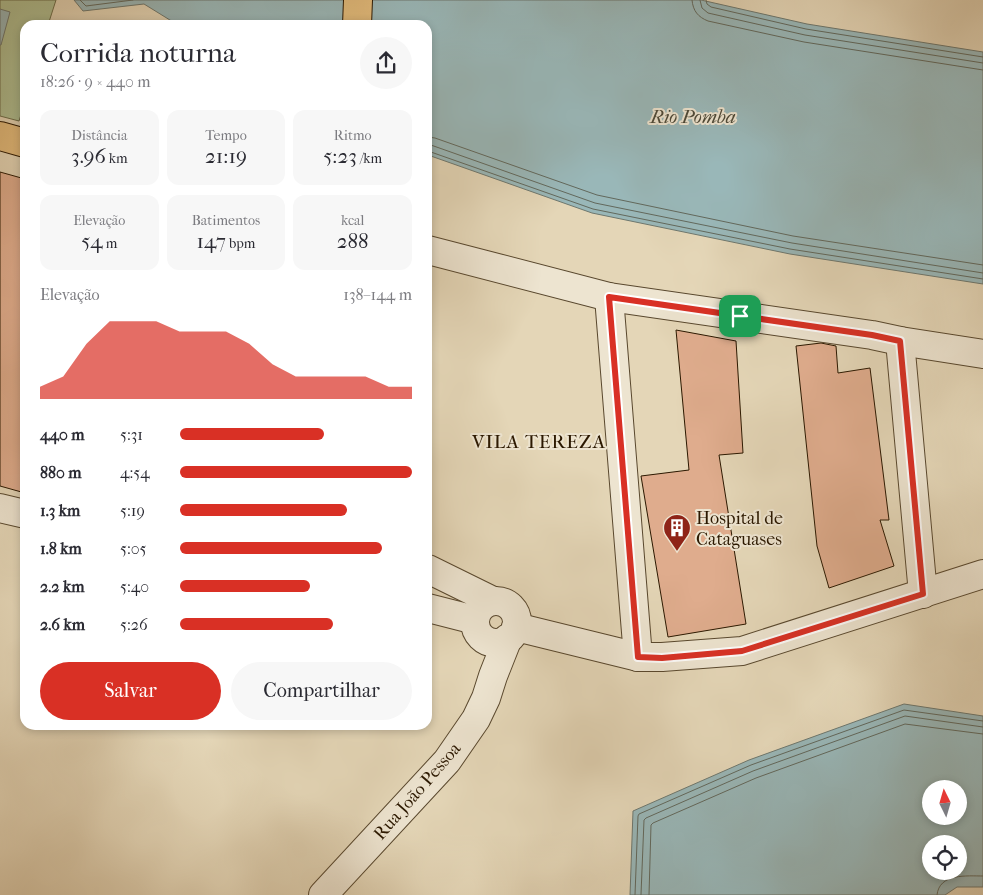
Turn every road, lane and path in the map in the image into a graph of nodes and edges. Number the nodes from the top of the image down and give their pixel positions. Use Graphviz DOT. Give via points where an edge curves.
graph roads {
  1 [pos="358,0"];
  2 [pos="357,20"];
  3 [pos="0,136"];
  4 [pos="20,142"];
  5 [pos="432,251"];
  6 [pos="609,297"];
  7 [pos="900,341"];
  8 [pos="983,354"];
  9 [pos="0,508"];
  10 [pos="20,513"];
  11 [pos="432,573"];
  12 [pos="983,574"];
  13 [pos="923,594"];
  14 [pos="432,609"];
  15 [pos="483,619"];
  16 [pos="512,632"];
  17 [pos="638,657"];
  18 [pos="493,676"];
  19 [pos="323,895"];
  1 -- 2 [label="main road"];
  3 -- 4 [label="main road"];
  5 -- 6 [label="street"];
  6 -- 7 [label="street"];
  6 -- 17 [label="street"];
  7 -- 8 [label="street"];
  7 -- 13 [label="street"];
  9 -- 10 [label="street"];
  11 -- 15 [label="street"];
  12 -- 13 [label="street"];
  13 -- 17 [label="street" via="742,651"];
  14 -- 15 [label="street"];
  15 -- 16 [label="street" via="489,641 496,642"];
  15 -- 16 [label="street" via="506,604 512,608 516,620"];
  15 -- 18 [label="street"];
  16 -- 17 [label="street"];
  16 -- 18 [label="street, Rua João Pessoa"];
  18 -- 19 [label="street, Rua João Pessoa" via="476,719 448,761"];
}
